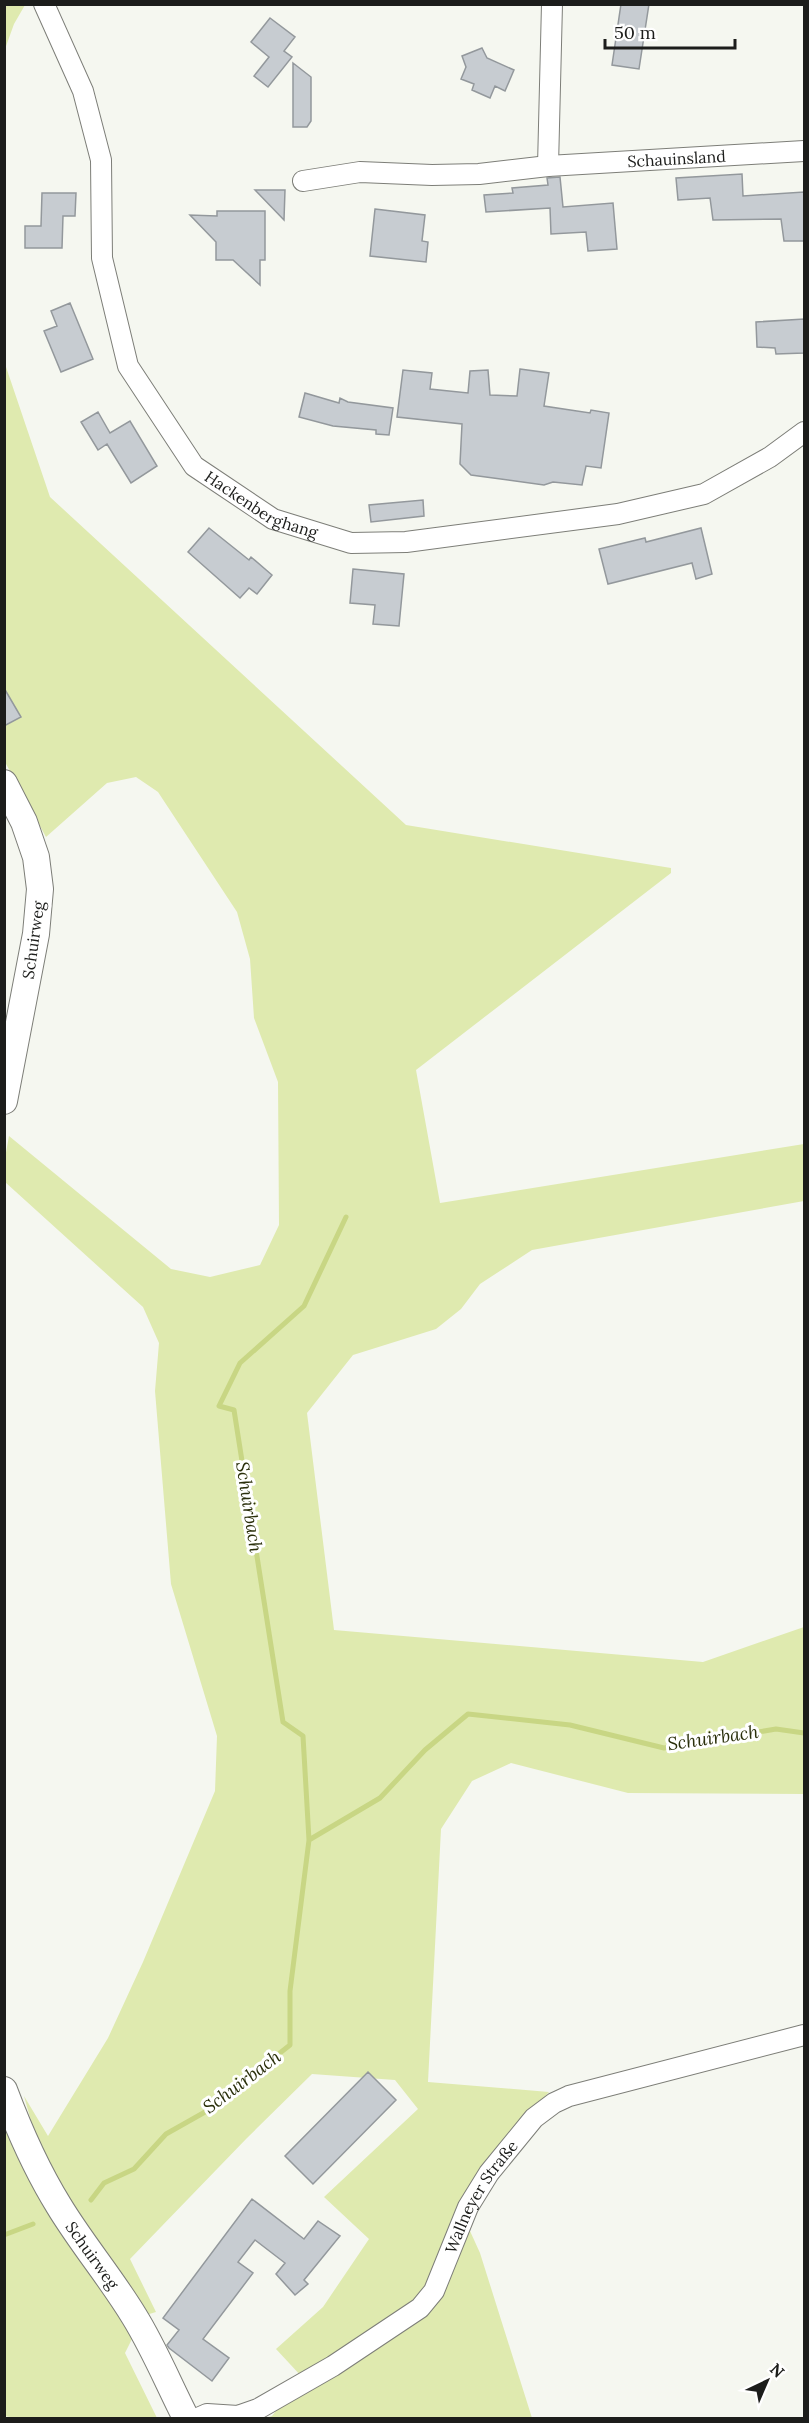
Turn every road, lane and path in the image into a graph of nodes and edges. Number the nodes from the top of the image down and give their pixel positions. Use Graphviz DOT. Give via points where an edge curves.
graph roads {
  1 [pos="44,4"];
  2 [pos="552,4"];
  3 [pos="804,152"];
  4 [pos="548,166"];
  5 [pos="303,181"];
  6 [pos="804,432"];
  7 [pos="4,783"];
  8 [pos="4,1101"];
  9 [pos="804,2035"];
  10 [pos="4,2090"];
  11 [pos="186,2418"];
  12 [pos="198,2418"];
  1 -- 6 [label="street, Hackenberghang" via="83,91 101,160 102,258 128,366 194,466 273,519 351,543 406,542 618,514 704,494 770,458"];
  2 -- 4 [label="street"];
  3 -- 4 [label="street, Schauinsland"];
  4 -- 5 [label="street, Schauinsland" via="479,174 360,172"];
  7 -- 8 [label="main road, Schuirweg" via="36,857 40,889 36,934"];
  9 -- 12 [label="street, Wallneyer Straße" via="554,2103 534,2118 489,2173 468,2207 434,2290 420,2308 333,2366 258,2409 238,2416 207,2414"];
  10 -- 11 [label="main road, Schuirweg" via="59,2207 136,2318"];
}
